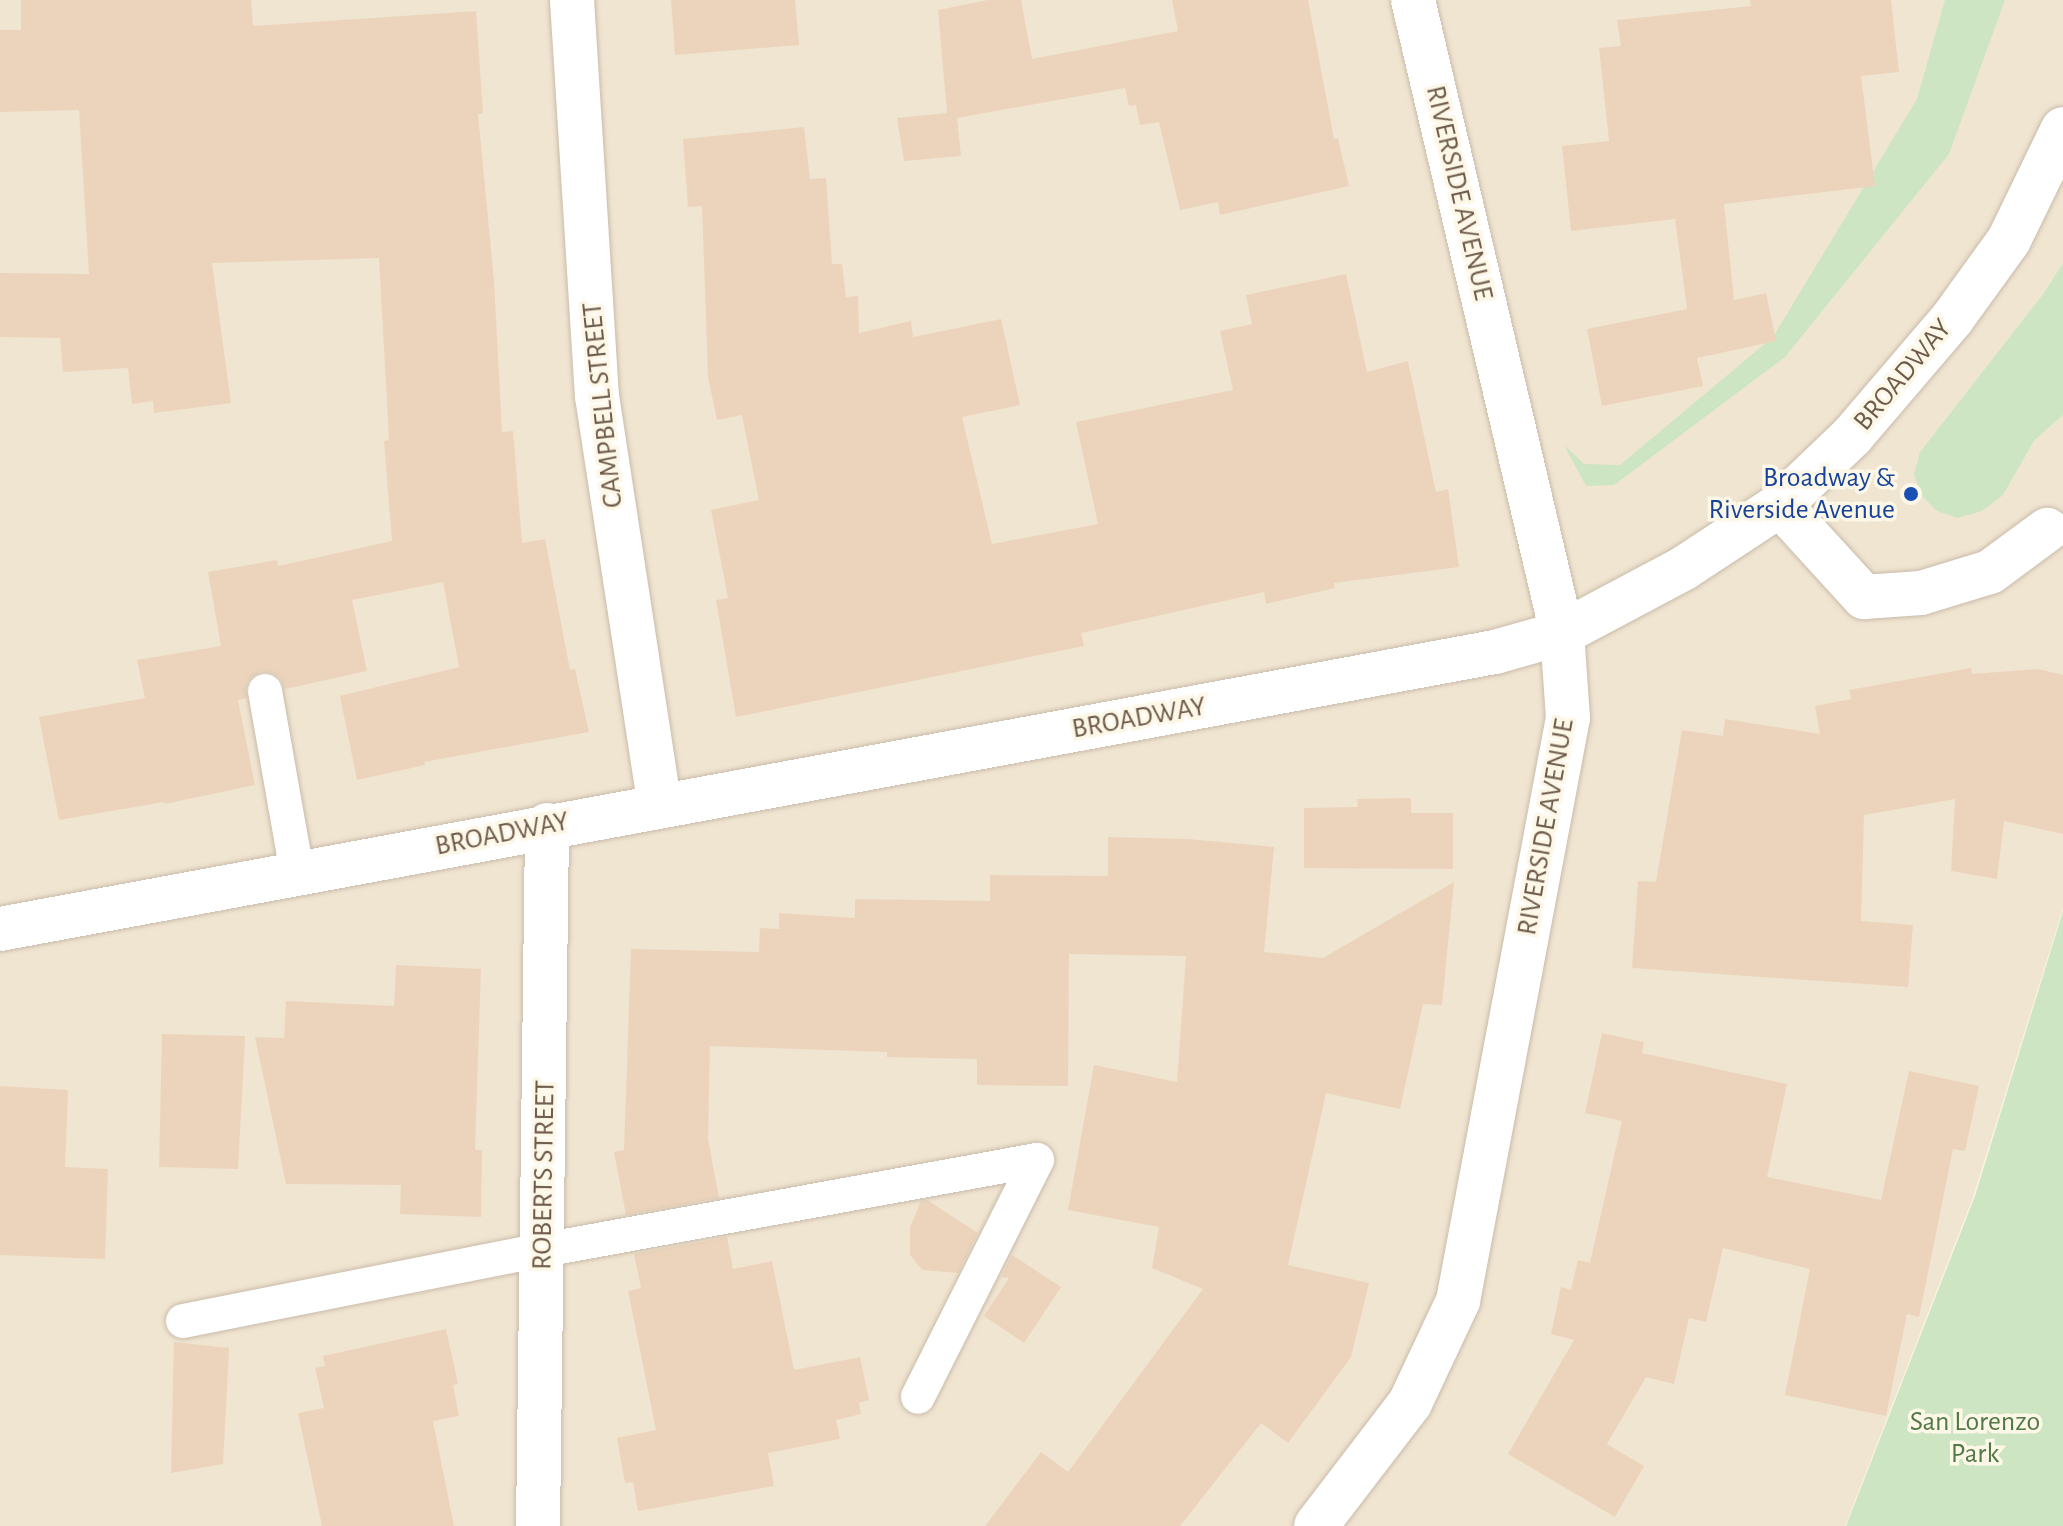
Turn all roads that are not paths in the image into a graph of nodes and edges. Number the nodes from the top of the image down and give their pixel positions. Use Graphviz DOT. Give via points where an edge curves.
graph roads {
  1 [pos="572,0"];
  2 [pos="1413,0"];
  3 [pos="2063,129"];
  4 [pos="1780,505"];
  5 [pos="2047,530"];
  6 [pos="1562,633"];
  7 [pos="265,691"];
  8 [pos="660,806"];
  9 [pos="547,825"];
  10 [pos="297,873"];
  11 [pos="0,929"];
  12 [pos="543,1250"];
  13 [pos="183,1321"];
  14 [pos="918,1397"];
  15 [pos="538,1526"];
  16 [pos="1316,1526"];
  1 -- 8 [label="street, CAMPBELL STREET" via="597,396"];
  2 -- 6 [label="street, RIVERSIDE AVENUE"];
  3 -- 4 [label="street, BROADWAY" via="2009,240 1952,319 1852,436"];
  4 -- 5 [label="street" via="1864,597 1921,593 1990,572"];
  4 -- 6 [label="street, BROADWAY" via="1684,568"];
  6 -- 8 [label="street, BROADWAY" via="1495,652"];
  6 -- 16 [label="street, RIVERSIDE AVENUE" via="1568,718 1458,1301 1410,1403"];
  7 -- 10 [label="lane"];
  8 -- 9 [label="street, BROADWAY"];
  9 -- 10 [label="street, BROADWAY"];
  9 -- 12 [label="street, ROBERTS STREET"];
  10 -- 11 [label="street, BROADWAY"];
  12 -- 13 [label="lane"];
  12 -- 14 [label="lane" via="1037,1160"];
  12 -- 15 [label="street, ROBERTS STREET"];
}
